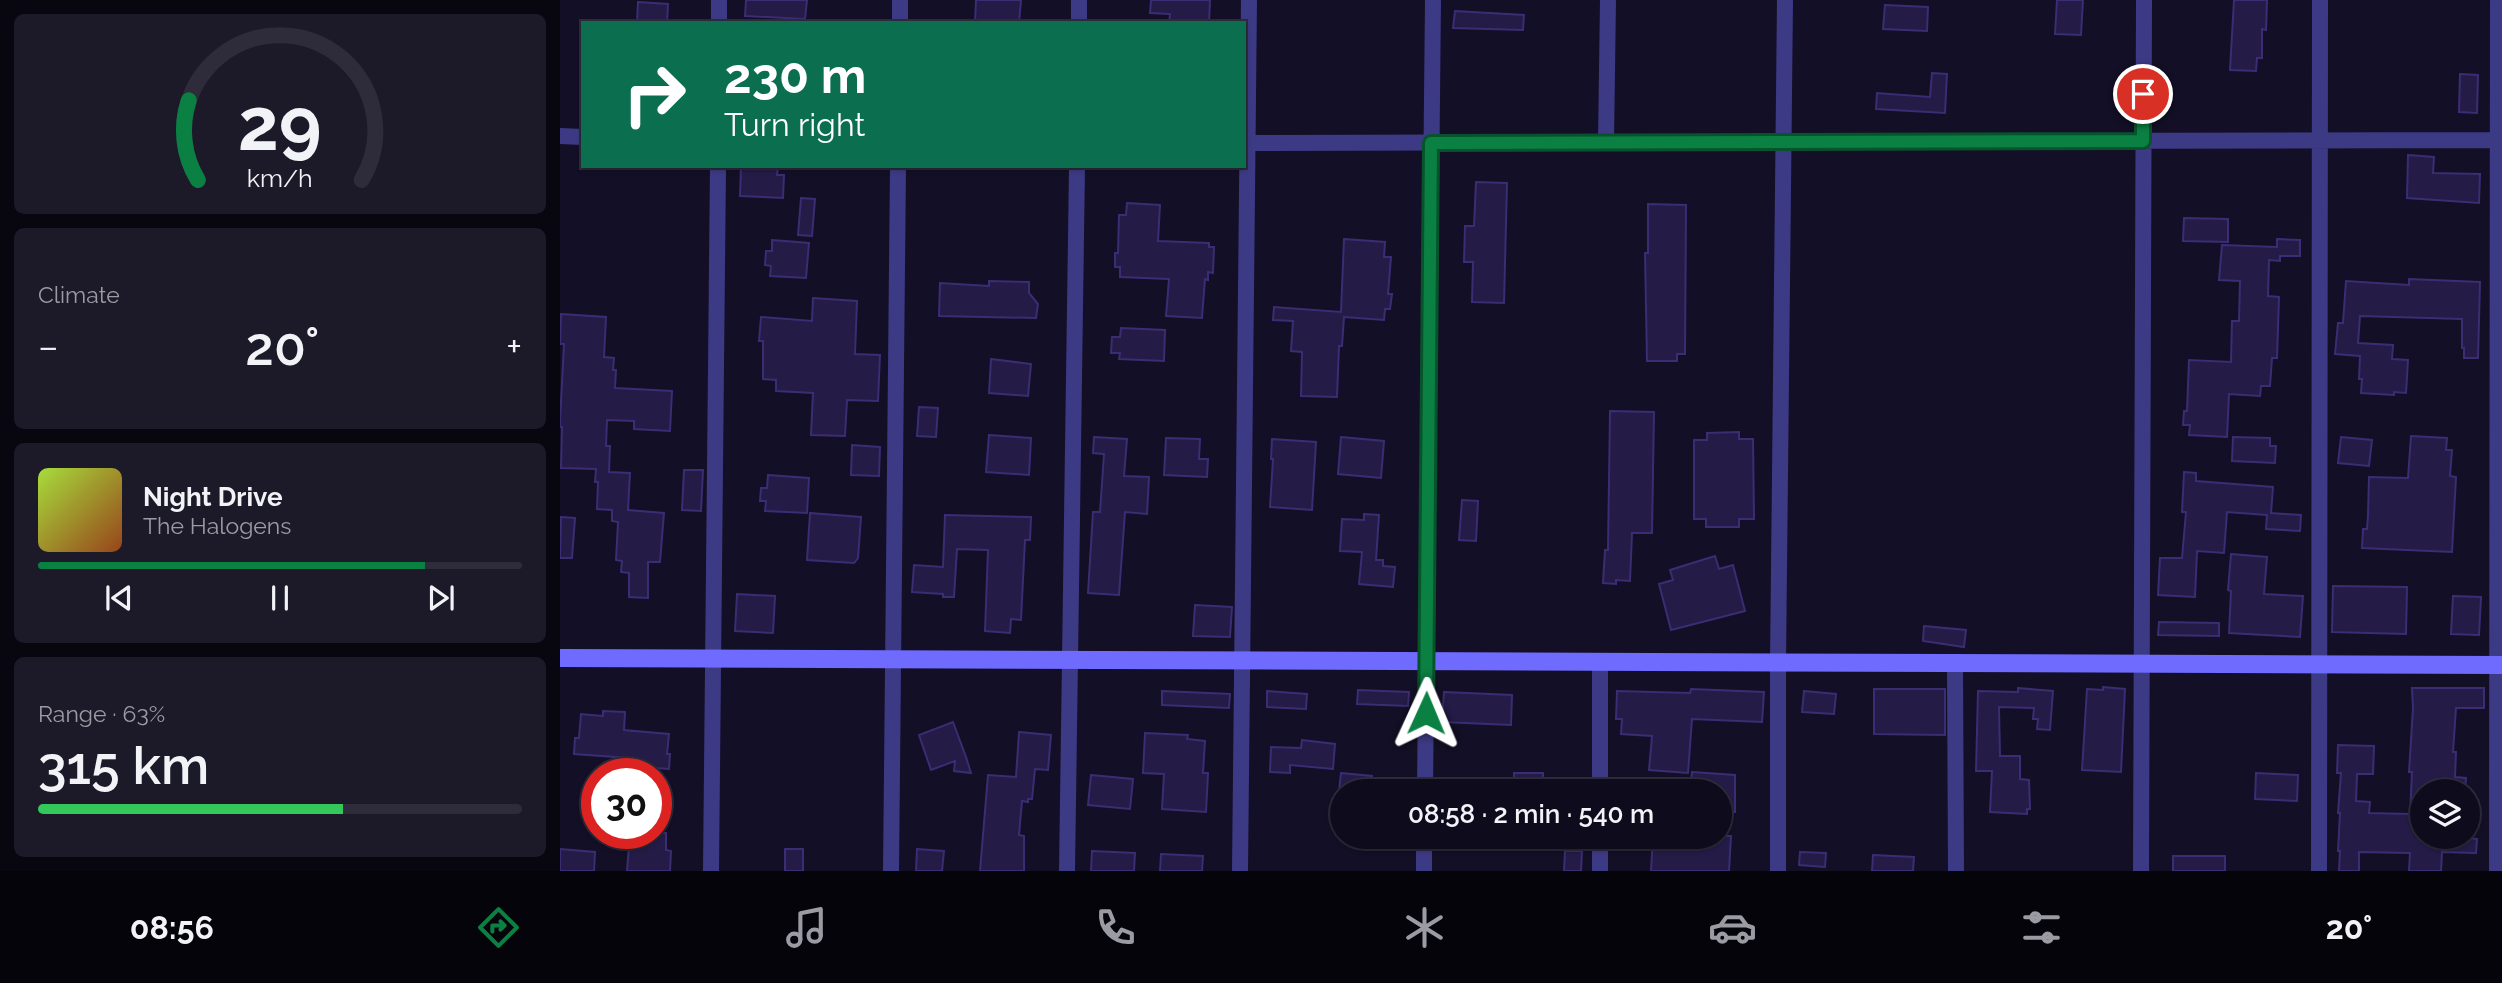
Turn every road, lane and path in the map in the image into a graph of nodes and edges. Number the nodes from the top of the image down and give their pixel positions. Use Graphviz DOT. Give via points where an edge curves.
graph roads {
  1 [pos="719,0"];
  2 [pos="900,0"];
  3 [pos="1079,0"];
  4 [pos="1249,0"];
  5 [pos="1433,0"];
  6 [pos="1608,0"];
  7 [pos="1785,0"];
  8 [pos="2144,0"];
  9 [pos="2320,0"];
  10 [pos="2498,0"];
  11 [pos="719,21"];
  12 [pos="900,21"];
  13 [pos="1079,21"];
  14 [pos="560,136"];
  15 [pos="581,136"];
  16 [pos="2500,140"];
  17 [pos="2143,141"];
  18 [pos="2320,141"];
  19 [pos="1606,142"];
  20 [pos="1784,142"];
  21 [pos="1246,143"];
  22 [pos="1431,143"];
  23 [pos="718,168"];
  24 [pos="898,168"];
  25 [pos="1077,168"];
  26 [pos="1246,168"];
  27 [pos="560,658"];
  28 [pos="713,659"];
  29 [pos="893,659"];
  30 [pos="1070,660"];
  31 [pos="1242,660"];
  32 [pos="1426,661"];
  33 [pos="1600,662"];
  34 [pos="1778,663"];
  35 [pos="1955,664"];
  36 [pos="2141,664"];
  37 [pos="2319,665"];
  38 [pos="2500,666"];
  39 [pos="1425,779"];
  40 [pos="1600,779"];
  41 [pos="1424,849"];
  42 [pos="1600,849"];
  43 [pos="711,871"];
  44 [pos="891,871"];
  45 [pos="1067,871"];
  46 [pos="1240,871"];
  47 [pos="1424,871"];
  48 [pos="1600,871"];
  49 [pos="1778,871"];
  50 [pos="1956,871"];
  51 [pos="2141,871"];
  52 [pos="2319,871"];
  53 [pos="2497,871"];
  1 -- 11 [label="street"];
  2 -- 12 [label="street"];
  3 -- 13 [label="street"];
  4 -- 21 [label="street"];
  5 -- 22 [label="street"];
  6 -- 19 [label="street"];
  7 -- 20 [label="street"];
  8 -- 17 [label="street"];
  9 -- 18 [label="street"];
  10 -- 16 [label="street"];
  14 -- 15 [label="street"];
  16 -- 18 [label="street"];
  16 -- 38 [label="street"];
  17 -- 18 [label="street"];
  17 -- 20 [label="street"];
  17 -- 36 [label="street"];
  18 -- 37 [label="street"];
  19 -- 20 [label="street"];
  19 -- 22 [label="street"];
  20 -- 34 [label="street"];
  21 -- 22 [label="street"];
  22 -- 32 [label="street"];
  23 -- 28 [label="street"];
  24 -- 29 [label="street"];
  25 -- 30 [label="street"];
  26 -- 31 [label="street"];
  27 -- 28 [label="main road"];
  28 -- 29 [label="main road"];
  28 -- 43 [label="street"];
  29 -- 30 [label="main road"];
  29 -- 44 [label="street"];
  30 -- 31 [label="main road"];
  30 -- 45 [label="street"];
  31 -- 32 [label="main road"];
  31 -- 46 [label="street"];
  32 -- 33 [label="main road"];
  32 -- 39 [label="street"];
  33 -- 34 [label="main road"];
  33 -- 40 [label="street"];
  34 -- 35 [label="main road"];
  34 -- 49 [label="street"];
  35 -- 36 [label="main road"];
  35 -- 50 [label="street"];
  36 -- 37 [label="main road"];
  36 -- 51 [label="street"];
  37 -- 38 [label="main road"];
  37 -- 52 [label="street"];
  38 -- 53 [label="street"];
  41 -- 47 [label="street"];
  42 -- 48 [label="street"];
}
